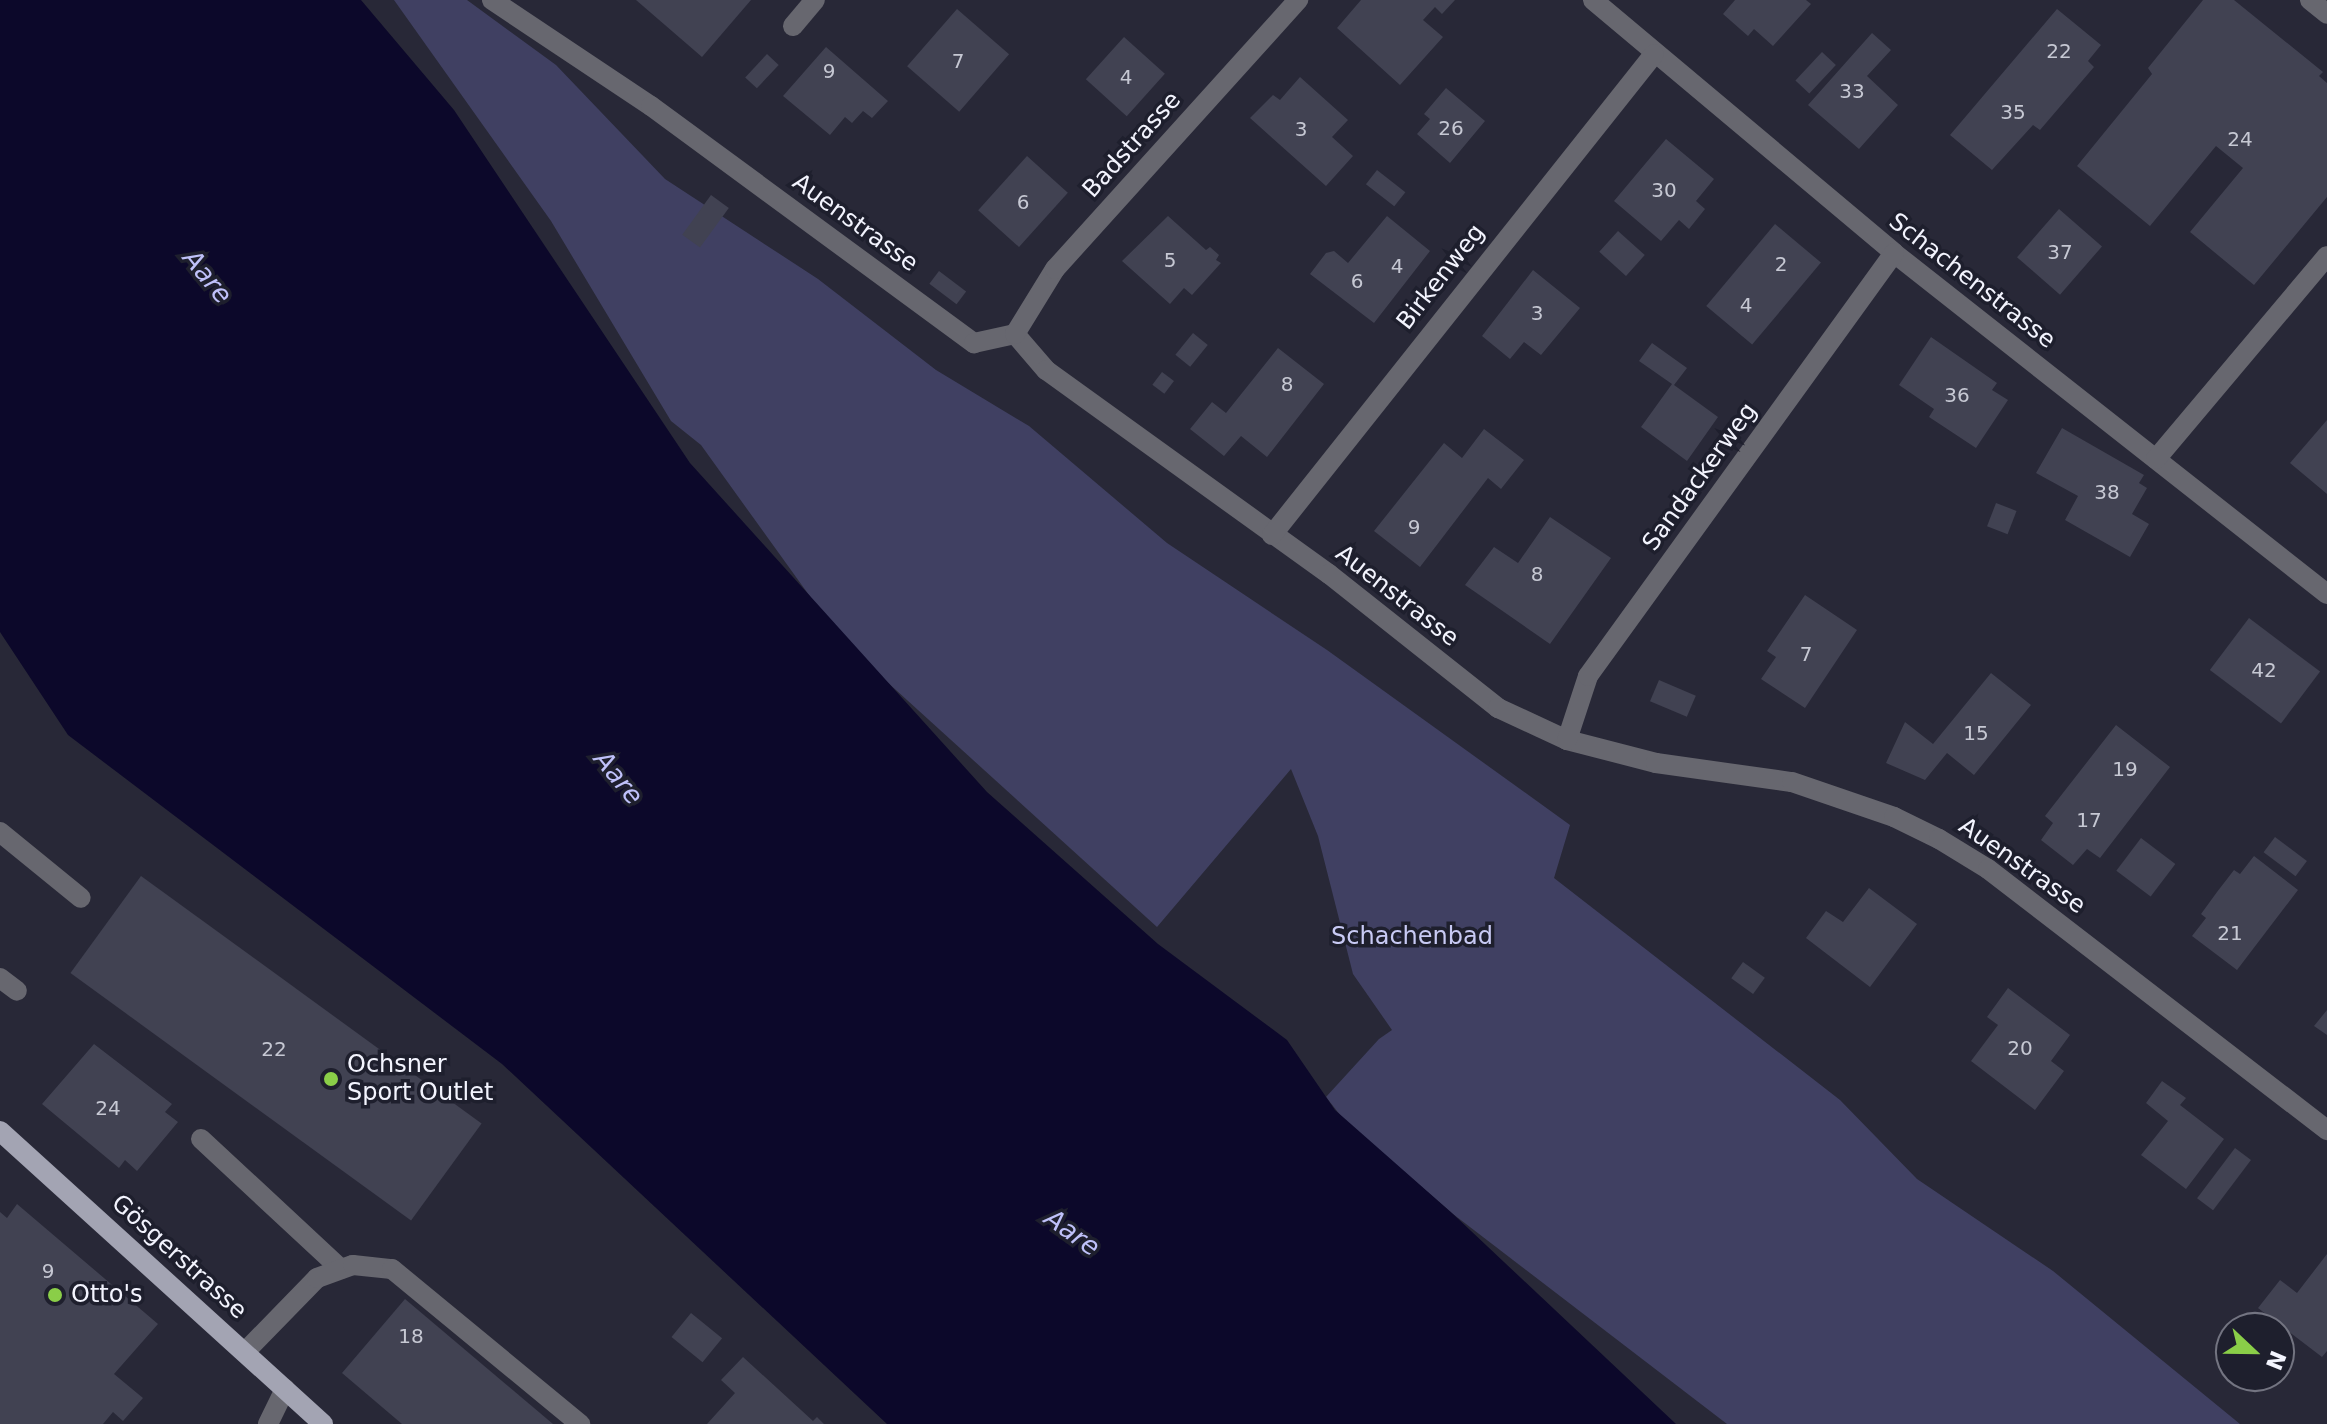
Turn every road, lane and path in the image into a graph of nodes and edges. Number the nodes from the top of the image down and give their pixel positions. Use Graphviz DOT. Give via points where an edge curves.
graph roads {
  1 [pos="492,0"];
  2 [pos="815,0"];
  3 [pos="1298,0"];
  4 [pos="1593,0"];
  5 [pos="2310,0"];
  6 [pos="2327,14"];
  7 [pos="793,26"];
  8 [pos="1654,54"];
  9 [pos="1894,253"];
  10 [pos="2327,256"];
  11 [pos="1015,334"];
  12 [pos="2156,459"];
  13 [pos="1272,535"];
  14 [pos="2327,594"];
  15 [pos="1567,740"];
  16 [pos="0,832"];
  17 [pos="81,898"];
  18 [pos="0,978"];
  19 [pos="17,991"];
  20 [pos="2327,1130"];
  21 [pos="0,1131"];
  22 [pos="201,1139"];
  23 [pos="341,1269"];
  24 [pos="245,1352"];
  25 [pos="285,1389"];
  26 [pos="268,1424"];
  27 [pos="323,1424"];
  28 [pos="580,1424"];
  1 -- 11 [label="street, Auenstrasse" via="651,106 974,343"];
  2 -- 7 [label="street"];
  3 -- 11 [label="street, Badstrasse" via="1055,269"];
  4 -- 8 [label="street, Schachenstrasse"];
  5 -- 6 [label="street"];
  8 -- 9 [label="street, Schachenstrasse"];
  8 -- 13 [label="street, Birkenweg"];
  9 -- 12 [label="street, Schachenstrasse"];
  9 -- 15 [label="street, Sandackerweg" via="1588,676"];
  10 -- 12 [label="street"];
  11 -- 13 [label="street, Auenstrasse" via="1046,370"];
  12 -- 14 [label="street, Schachenstrasse"];
  13 -- 15 [label="street, Auenstrasse" via="1498,708"];
  15 -- 20 [label="street, Auenstrasse" via="1656,763 1792,782 1894,817 1939,839 1988,869"];
  16 -- 17 [label="street"];
  18 -- 19 [label="street"];
  21 -- 24 [label="main road, Gösgerstrasse"];
  22 -- 23 [label="street"];
  23 -- 24 [label="street" via="317,1278"];
  23 -- 28 [label="street" via="392,1269"];
  24 -- 25 [label="main road, Gösgerstrasse"];
  25 -- 26 [label="street"];
  25 -- 27 [label="main road, Gösgerstrasse"];
}
